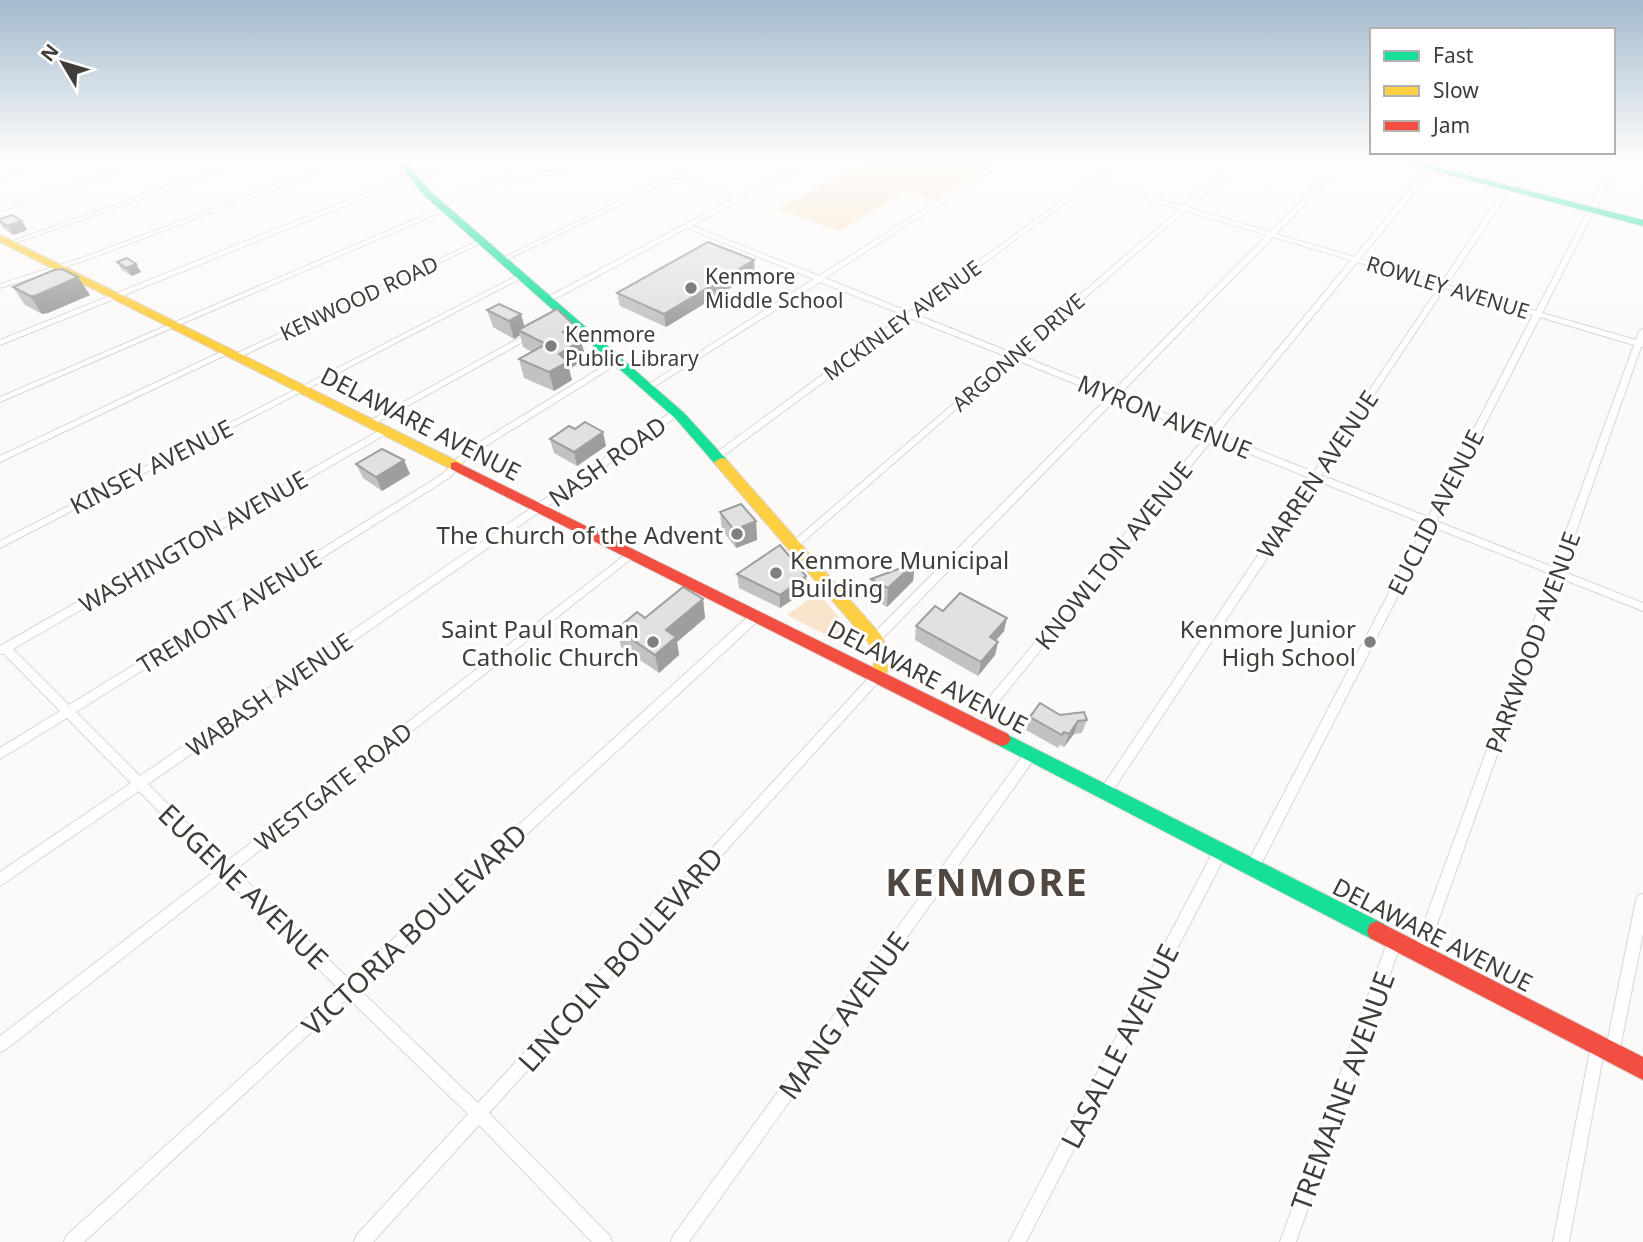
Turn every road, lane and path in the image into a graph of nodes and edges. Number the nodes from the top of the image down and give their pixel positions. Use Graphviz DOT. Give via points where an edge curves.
graph roads {
  1 [pos="80,216"];
  2 [pos="195,216"];
  3 [pos="318,216"];
  4 [pos="418,216"];
  5 [pos="452,216"];
  6 [pos="592,216"];
  7 [pos="706,216"];
  8 [pos="917,216"];
  9 [pos="1043,216"];
  10 [pos="1175,216"];
  11 [pos="1211,216"];
  12 [pos="1289,216"];
  13 [pos="1391,216"];
  14 [pos="1489,216"];
  15 [pos="1587,216"];
  16 [pos="1617,216"];
  17 [pos="1643,223"];
  18 [pos="687,226"];
  19 [pos="1271,234"];
  20 [pos="5,241"];
  21 [pos="480,242"];
  22 [pos="502,260"];
  23 [pos="1355,260"];
  24 [pos="58,266"];
  25 [pos="522,276"];
  26 [pos="819,279"];
  27 [pos="0,286"];
  28 [pos="1443,286"];
  29 [pos="117,295"];
  30 [pos="548,299"];
  31 [pos="909,314"];
  32 [pos="1537,314"];
  33 [pos="175,323"];
  34 [pos="545,328"];
  35 [pos="1643,331"];
  36 [pos="0,343"];
  37 [pos="1641,344"];
  38 [pos="234,353"];
  39 [pos="1013,356"];
  40 [pos="618,361"];
  41 [pos="303,388"];
  42 [pos="649,388"];
  43 [pos="1113,396"];
  44 [pos="0,400"];
  45 [pos="676,413"];
  46 [pos="370,423"];
  47 [pos="385,431"];
  48 [pos="1211,435"];
  49 [pos="716,457"];
  50 [pos="0,459"];
  51 [pos="456,465"];
  52 [pos="1316,476"];
  53 [pos="538,508"];
  54 [pos="1430,522"];
  55 [pos="0,545"];
  56 [pos="793,546"];
  57 [pos="632,554"];
  58 [pos="1556,572"];
  59 [pos="1643,607"];
  60 [pos="756,615"];
  61 [pos="875,639"];
  62 [pos="2,649"];
  63 [pos="877,676"];
  64 [pos="69,711"];
  65 [pos="973,725"];
  66 [pos="0,754"];
  67 [pos="1031,754"];
  68 [pos="140,783"];
  69 [pos="1106,791"];
  70 [pos="1221,850"];
  71 [pos="1253,866"];
  72 [pos="225,870"];
  73 [pos="0,880"];
  74 [pos="1643,900"];
  75 [pos="1395,940"];
  76 [pos="1420,953"];
  77 [pos="349,988"];
  78 [pos="0,1045"];
  79 [pos="1605,1049"];
  80 [pos="1643,1069"];
  81 [pos="479,1114"];
  82 [pos="72,1242"];
  83 [pos="362,1242"];
  84 [pos="604,1242"];
  85 [pos="679,1242"];
  86 [pos="1017,1242"];
  87 [pos="1288,1242"];
  88 [pos="1561,1242"];
  1 -- 20 [label="street"];
  2 -- 24 [label="street"];
  3 -- 29 [label="street"];
  4 -- 33 [label="street"];
  5 -- 21 [label="main road"];
  6 -- 22 [label="street"];
  7 -- 18 [label="street"];
  8 -- 26 [label="street"];
  9 -- 31 [label="street, MCKINLEY AVENUE"];
  10 -- 39 [label="street, ARGONNE DRIVE"];
  11 -- 19 [label="street, ROWLEY AVENUE"];
  12 -- 19 [label="street"];
  13 -- 23 [label="street, KNOWLTON AVENUE"];
  14 -- 28 [label="street, WARREN AVENUE"];
  15 -- 32 [label="street, EUCLID AVENUE"];
  16 -- 17 [label="main road"];
  18 -- 26 [label="street, MYRON AVENUE"];
  18 -- 30 [label="street"];
  19 -- 23 [label="street, ROWLEY AVENUE"];
  19 -- 43 [label="street"];
  20 -- 24 [label="main road, DELAWARE AVENUE"];
  21 -- 22 [label="main road"];
  21 -- 38 [label="street, KENWOOD ROAD"];
  22 -- 25 [label="main road"];
  23 -- 28 [label="street, ROWLEY AVENUE"];
  23 -- 48 [label="street, KNOWLTON AVENUE"];
  24 -- 27 [label="street"];
  24 -- 29 [label="main road, DELAWARE AVENUE"];
  25 -- 30 [label="main road"];
  25 -- 41 [label="street, KINSEY AVENUE"];
  26 -- 31 [label="street, MYRON AVENUE"];
  26 -- 42 [label="street"];
  28 -- 32 [label="street, ROWLEY AVENUE"];
  28 -- 52 [label="street, WARREN AVENUE"];
  29 -- 33 [label="main road, DELAWARE AVENUE"];
  29 -- 36 [label="street"];
  30 -- 40 [label="main road" via="562,319"];
  31 -- 39 [label="street, MYRON AVENUE"];
  31 -- 49 [label="street, MCKINLEY AVENUE"];
  32 -- 37 [label="street, ROWLEY AVENUE"];
  32 -- 54 [label="street, EUCLID AVENUE"];
  33 -- 38 [label="main road, DELAWARE AVENUE"];
  33 -- 44 [label="street"];
  34 -- 46 [label="street"];
  35 -- 37 [label="street, PARKWOOD AVENUE"];
  37 -- 58 [label="street, PARKWOOD AVENUE"];
  38 -- 41 [label="main road, DELAWARE AVENUE"];
  38 -- 50 [label="street, KENWOOD ROAD"];
  39 -- 43 [label="street, MYRON AVENUE"];
  39 -- 56 [label="street, ARGONNE DRIVE"];
  40 -- 42 [label="main road"];
  40 -- 51 [label="street, TREMONT AVENUE" via="465,455"];
  41 -- 46 [label="main road, DELAWARE AVENUE"];
  41 -- 55 [label="street, KINSEY AVENUE"];
  42 -- 45 [label="main road"];
  43 -- 48 [label="street, MYRON AVENUE"];
  43 -- 61 [label="street"];
  45 -- 49 [label="main road"];
  45 -- 53 [label="street, NASH ROAD"];
  46 -- 47 [label="main road, DELAWARE AVENUE"];
  47 -- 51 [label="main road, DELAWARE AVENUE"];
  47 -- 62 [label="street, WASHINGTON AVENUE"];
  48 -- 52 [label="street, MYRON AVENUE"];
  48 -- 65 [label="street, KNOWLTON AVENUE"];
  49 -- 56 [label="main road"];
  51 -- 53 [label="main road, DELAWARE AVENUE"];
  51 -- 64 [label="street, TREMONT AVENUE" via="446,476"];
  52 -- 54 [label="street, MYRON AVENUE"];
  52 -- 69 [label="street, WARREN AVENUE"];
  53 -- 57 [label="main road, DELAWARE AVENUE"];
  53 -- 68 [label="street, WABASH AVENUE"];
  54 -- 58 [label="street, MYRON AVENUE"];
  54 -- 71 [label="street, EUCLID AVENUE"];
  56 -- 61 [label="main road"];
  57 -- 60 [label="main road, DELAWARE AVENUE"];
  57 -- 72 [label="street, WESTGATE ROAD"];
  58 -- 59 [label="street, MYRON AVENUE"];
  58 -- 76 [label="street, PARKWOOD AVENUE"];
  60 -- 63 [label="main road, DELAWARE AVENUE"];
  60 -- 77 [label="street, VICTORIA BOULEVARD"];
  61 -- 63 [label="main road" via="884,659"];
  62 -- 64 [label="street, EUGENE AVENUE"];
  63 -- 65 [label="main road, DELAWARE AVENUE"];
  63 -- 81 [label="street, LINCOLN BOULEVARD"];
  64 -- 66 [label="street, TREMONT AVENUE"];
  64 -- 68 [label="street, EUGENE AVENUE"];
  65 -- 67 [label="main road, DELAWARE AVENUE"];
  67 -- 69 [label="main road, DELAWARE AVENUE"];
  67 -- 85 [label="street, MANG AVENUE"];
  68 -- 72 [label="street, EUGENE AVENUE"];
  68 -- 73 [label="street, WABASH AVENUE"];
  69 -- 70 [label="main road, DELAWARE AVENUE"];
  70 -- 71 [label="main road, DELAWARE AVENUE"];
  70 -- 86 [label="street, LASALLE AVENUE"];
  71 -- 75 [label="main road, DELAWARE AVENUE"];
  72 -- 77 [label="street, EUGENE AVENUE"];
  72 -- 78 [label="street, WESTGATE ROAD"];
  74 -- 79 [label="street"];
  75 -- 76 [label="main road, DELAWARE AVENUE"];
  75 -- 87 [label="street, TREMAINE AVENUE"];
  76 -- 79 [label="main road, DELAWARE AVENUE"];
  77 -- 81 [label="street, EUGENE AVENUE"];
  77 -- 82 [label="street, VICTORIA BOULEVARD"];
  79 -- 80 [label="main road, DELAWARE AVENUE"];
  79 -- 88 [label="street"];
  81 -- 83 [label="street, LINCOLN BOULEVARD"];
  81 -- 84 [label="street, EUGENE AVENUE"];
}
